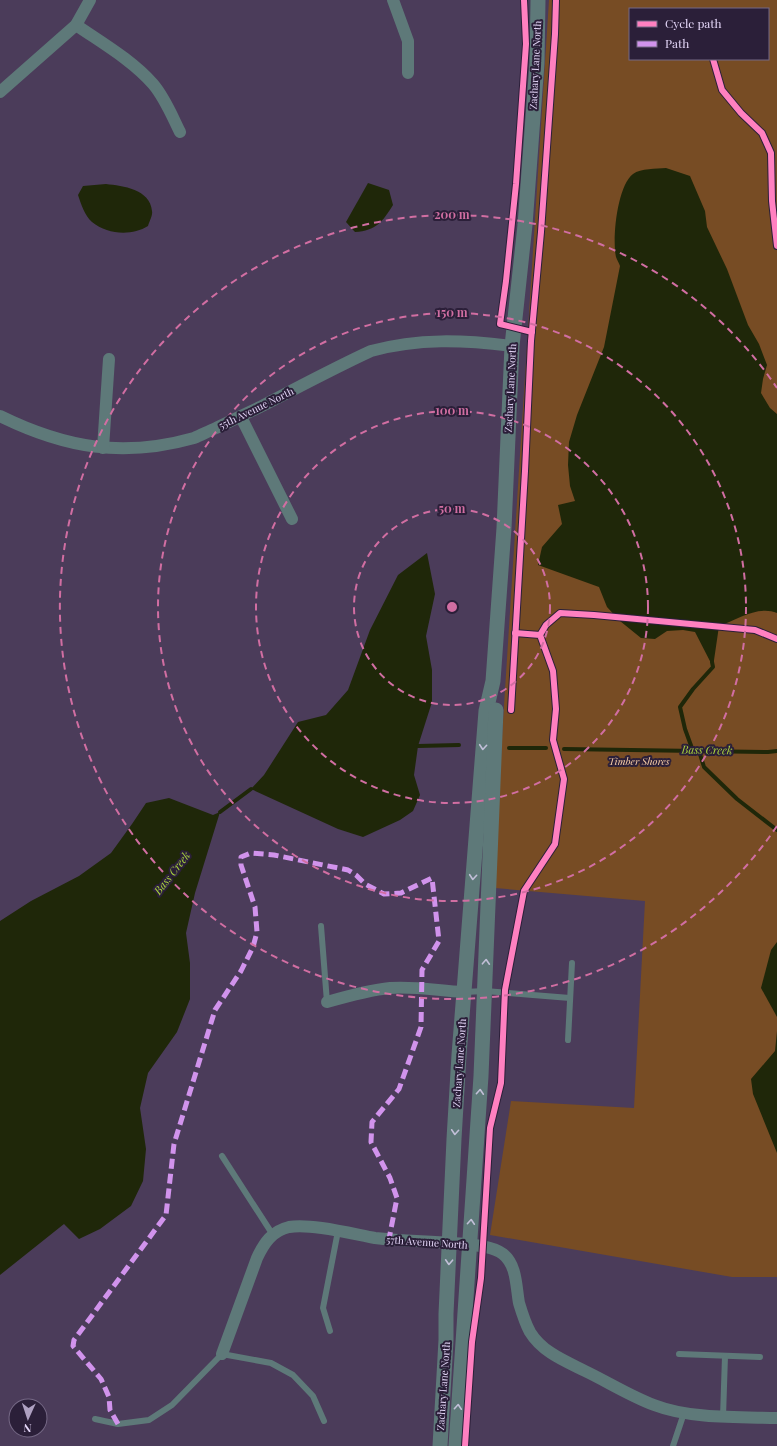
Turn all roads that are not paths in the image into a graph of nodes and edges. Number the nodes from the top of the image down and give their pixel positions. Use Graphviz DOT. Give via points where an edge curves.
graph roads {
  1 [pos="90,0"];
  2 [pos="392,0"];
  3 [pos="538,0"];
  4 [pos="76,25"];
  5 [pos="408,74"];
  6 [pos="0,92"];
  7 [pos="180,132"];
  8 [pos="512,346"];
  9 [pos="109,359"];
  10 [pos="0,416"];
  11 [pos="241,416"];
  12 [pos="103,448"];
  13 [pos="292,519"];
  14 [pos="493,681"];
  15 [pos="321,926"];
  16 [pos="572,963"];
  17 [pos="485,991"];
  18 [pos="464,992"];
  19 [pos="570,998"];
  20 [pos="327,1002"];
  21 [pos="568,1040"];
  22 [pos="222,1156"];
  23 [pos="338,1231"];
  24 [pos="273,1236"];
  25 [pos="450,1243"];
  26 [pos="469,1245"];
  27 [pos="330,1331"];
  28 [pos="222,1354"];
  29 [pos="679,1354"];
  30 [pos="725,1356"];
  31 [pos="760,1357"];
  32 [pos="684,1413"];
  33 [pos="723,1417"];
  34 [pos="777,1418"];
  35 [pos="95,1419"];
  36 [pos="324,1421"];
  37 [pos="440,1446"];
  38 [pos="456,1446"];
  39 [pos="673,1446"];
  1 -- 4 [label="street"];
  2 -- 5 [label="street" via="408,41"];
  3 -- 8 [label="street, Zachary Lane North" via="537,63 525,225"];
  4 -- 6 [label="street"];
  4 -- 7 [label="street" via="136,67 154,84"];
  8 -- 11 [label="street, 55th Avenue North" via="446,341 394,345 371,351"];
  8 -- 14 [label="street, Zachary Lane North" via="504,528"];
  9 -- 12 [label="street"];
  10 -- 12 [label="street, 55th Avenue North" via="25,429 57,439"];
  11 -- 12 [label="street, 55th Avenue North" via="196,437 162,446"];
  11 -- 13 [label="street"];
  17 -- 14 [label="street, Zachary Lane North, one-way" via="496,710"];
  14 -- 18 [label="street, Zachary Lane North, one-way" via="486,711"];
  15 -- 20 [label="lane"];
  16 -- 19 [label="lane"];
  17 -- 18 [label="lane"];
  17 -- 19 [label="lane"];
  26 -- 17 [label="street, Zachary Lane North, one-way"];
  18 -- 20 [label="street" via="390,988"];
  18 -- 25 [label="street, Zachary Lane North, one-way" via="454,1132"];
  19 -- 21 [label="lane"];
  22 -- 24 [label="lane"];
  23 -- 24 [label="street, 57th Avenue North" via="304,1226 280,1230"];
  23 -- 25 [label="street, 57th Avenue North" via="377,1238"];
  23 -- 27 [label="lane" via="322,1308"];
  24 -- 28 [label="street, 57th Avenue North" via="263,1244"];
  25 -- 26 [label="street, 57th Avenue North"];
  25 -- 37 [label="street, Zachary Lane North, one-way"];
  26 -- 32 [label="street, 57th Avenue North" via="495,1250 508,1260 513,1267 524,1319 542,1347 655,1406"];
  38 -- 26 [label="street, Zachary Lane North, one-way"];
  28 -- 35 [label="lane" via="172,1404 149,1420 118,1424"];
  28 -- 36 [label="lane" via="271,1363 293,1375 313,1396"];
  29 -- 30 [label="lane"];
  30 -- 31 [label="lane"];
  30 -- 33 [label="lane"];
  32 -- 33 [label="street, 57th Avenue North"];
  32 -- 39 [label="lane"];
  33 -- 34 [label="street, 57th Avenue North"];
}
